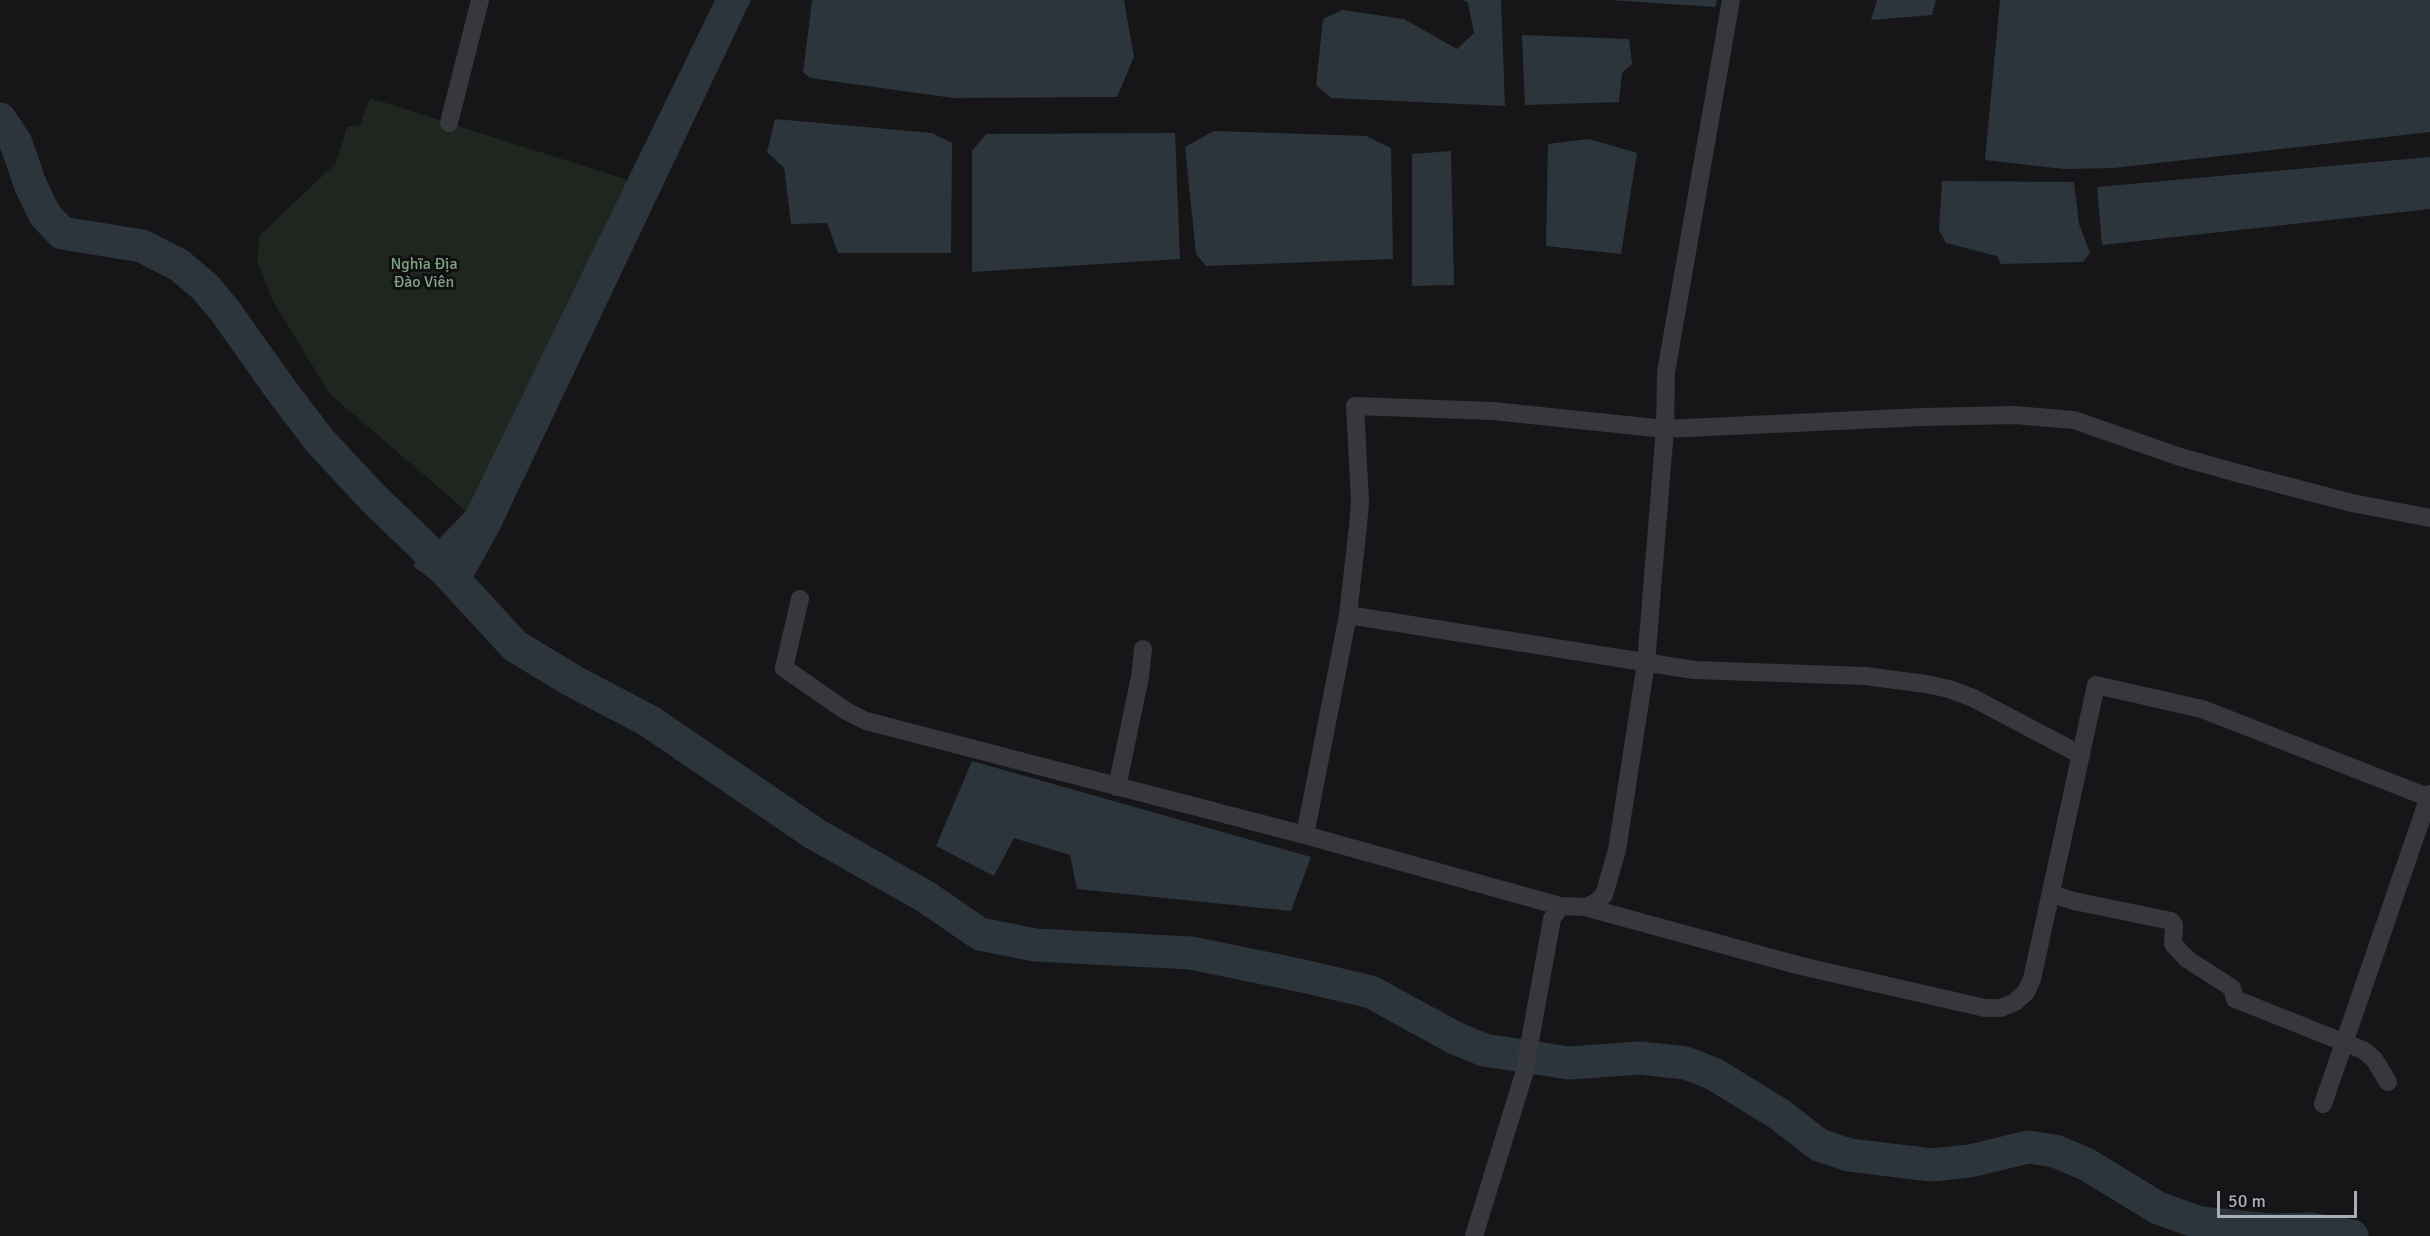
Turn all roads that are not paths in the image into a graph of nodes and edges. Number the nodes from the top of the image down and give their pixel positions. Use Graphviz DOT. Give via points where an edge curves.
graph roads {
  1 [pos="480,0"];
  2 [pos="1731,0"];
  3 [pos="449,123"];
  4 [pos="1665,429"];
  5 [pos="2430,518"];
  6 [pos="800,598"];
  7 [pos="1348,615"];
  8 [pos="1143,649"];
  9 [pos="1646,663"];
  10 [pos="2081,755"];
  11 [pos="1117,787"];
  12 [pos="2430,796"];
  13 [pos="1305,835"];
  14 [pos="2050,894"];
  15 [pos="1560,906"];
  16 [pos="1586,906"];
  17 [pos="2344,1042"];
  18 [pos="2388,1082"];
  19 [pos="2323,1104"];
  20 [pos="1474,1236"];
  1 -- 3 [label="street"];
  2 -- 4 [label="street" via="1666,372"];
  4 -- 5 [label="street" via="1968,416 2074,420 2241,474 2352,503"];
  4 -- 7 [label="street" via="1494,411 1355,406 1360,501"];
  4 -- 9 [label="street"];
  6 -- 11 [label="street" via="784,668 846,711 866,721"];
  7 -- 9 [label="street"];
  7 -- 13 [label="street"];
  8 -- 11 [label="street"];
  9 -- 10 [label="street" via="1716,672 1865,676 1949,689"];
  9 -- 16 [label="street" via="1611,872 1604,895"];
  10 -- 12 [label="street" via="2096,685 2202,709"];
  10 -- 14 [label="street"];
  11 -- 13 [label="street"];
  12 -- 17 [label="street"];
  13 -- 15 [label="street"];
  14 -- 16 [label="street" via="2032,979 2026,992 2001,1008 1985,1008 1801,966"];
  14 -- 17 [label="street" via="2171,921 2174,944 2187,959 2232,987 2235,999"];
  15 -- 16 [label="street"];
  15 -- 20 [label="street" via="1552,919 1524,1074"];
  17 -- 18 [label="street" via="2374,1059"];
  17 -- 19 [label="street"];
}
